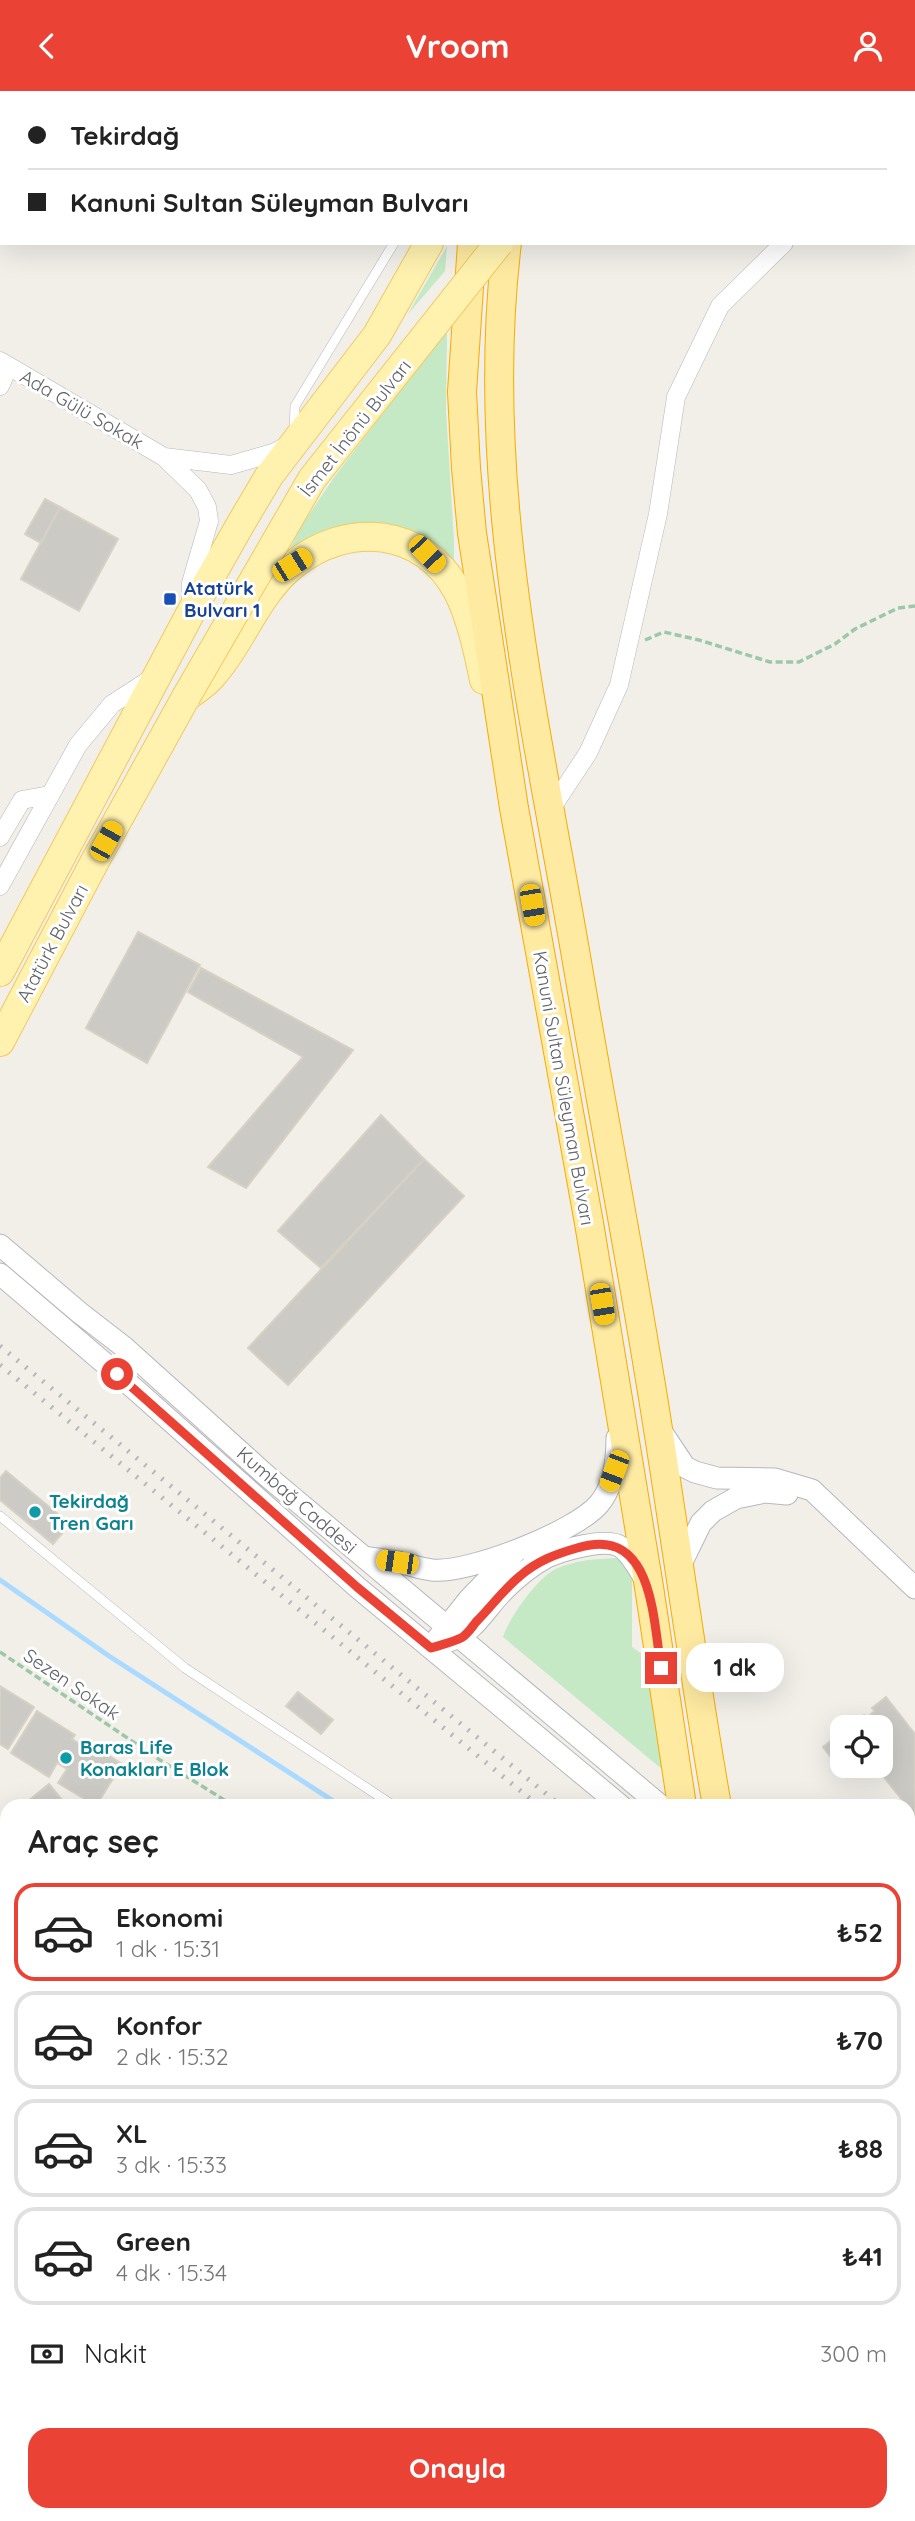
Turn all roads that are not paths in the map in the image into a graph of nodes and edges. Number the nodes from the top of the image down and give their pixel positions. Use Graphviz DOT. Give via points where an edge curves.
graph roads {
  1 [pos="393,245"];
  2 [pos="428,245"];
  3 [pos="472,245"];
  4 [pos="497,245"];
  5 [pos="508,245"];
  6 [pos="782,245"];
  7 [pos="5,364"];
  8 [pos="0,386"];
  9 [pos="295,442"];
  10 [pos="164,457"];
  11 [pos="191,613"];
  12 [pos="157,675"];
  13 [pos="186,697"];
  14 [pos="49,798"];
  15 [pos="514,808"];
  16 [pos="551,809"];
  17 [pos="0,837"];
  18 [pos="0,886"];
  19 [pos="0,972"];
  20 [pos="0,1042"];
  21 [pos="0,1245"];
  22 [pos="0,1274"];
  23 [pos="620,1412"];
  24 [pos="658,1426"];
  25 [pos="832,1510"];
  26 [pos="0,1516"];
  27 [pos="516,1551"];
  28 [pos="363,1557"];
  29 [pos="679,1568"];
  30 [pos="649,1587"];
  31 [pos="915,1588"];
  32 [pos="454,1632"];
  33 [pos="431,1648"];
  34 [pos="383,1799"];
  35 [pos="613,1799"];
  36 [pos="653,1799"];
  37 [pos="681,1799"];
  38 [pos="716,1799"];
  1 -- 9 [label="lane" via="295,406"];
  2 -- 9 [label="main road, İsmet İnönü Bulvarı" via="377,335"];
  3 -- 15 [label="highway, Kanuni Sultan Süleyman Bulvarı" via="462,392 466,468"];
  4 -- 13 [label="main road, İsmet İnönü Bulvarı, bridge" via="312,479"];
  5 -- 16 [label="highway, Kanuni Sultan Süleyman Bulvarı" via="499,387 507,536"];
  6 -- 16 [label="street" via="720,306 676,397 658,514 619,685 588,753"];
  7 -- 8 [label="street"];
  7 -- 10 [label="street, Ada Gülü Sokak"];
  9 -- 10 [label="street" via="231,465"];
  9 -- 11 [label="main road, İsmet İnönü Bulvarı" via="269,476"];
  10 -- 11 [label="street" via="198,490 209,521 191,583"];
  11 -- 12 [label="main road, İsmet İnönü Bulvarı"];
  12 -- 14 [label="street" via="112,704 78,745"];
  12 -- 19 [label="main road, Atatürk Bulvarı"];
  13 -- 15 [label="main road" via="210,679 267,593 292,565 337,542 364,536 408,543 427,554 458,593 480,661"];
  13 -- 20 [label="main road, Atatürk Bulvarı"];
  14 -- 17 [label="street" via="22,800"];
  14 -- 18 [label="street"];
  15 -- 23 [label="highway, Kanuni Sultan Süleyman Bulvarı"];
  16 -- 24 [label="highway, Kanuni Sultan Süleyman Bulvarı"];
  21 -- 28 [label="street, Kumbağ Caddesi"];
  22 -- 33 [label="street, Kumbağ Caddesi"];
  23 -- 27 [label="street" via="614,1471 599,1504 582,1518"];
  23 -- 30 [label="highway, Kanuni Sultan Süleyman Bulvarı"];
  24 -- 25 [label="street" via="674,1454 695,1472 717,1478 793,1483 812,1490"];
  24 -- 29 [label="highway, Kanuni Sultan Süleyman Bulvarı"];
  25 -- 29 [label="street" via="788,1494 765,1492 736,1498 701,1523"];
  25 -- 31 [label="street"];
  26 -- 34 [label="lane" via="185,1668"];
  27 -- 28 [label="street" via="433,1570"];
  27 -- 32 [label="street"];
  28 -- 32 [label="street, Kumbağ Caddesi"];
  29 -- 38 [label="highway, Kanuni Sultan Süleyman Bulvarı"];
  30 -- 32 [label="street" via="621,1547 603,1543 584,1546 548,1557 523,1573"];
  30 -- 37 [label="highway, Kanuni Sultan Süleyman Bulvarı"];
  32 -- 33 [label="street"];
  32 -- 36 [label="street, Kumbağ Caddesi"];
  33 -- 35 [label="street, Kumbağ Caddesi"];
}
